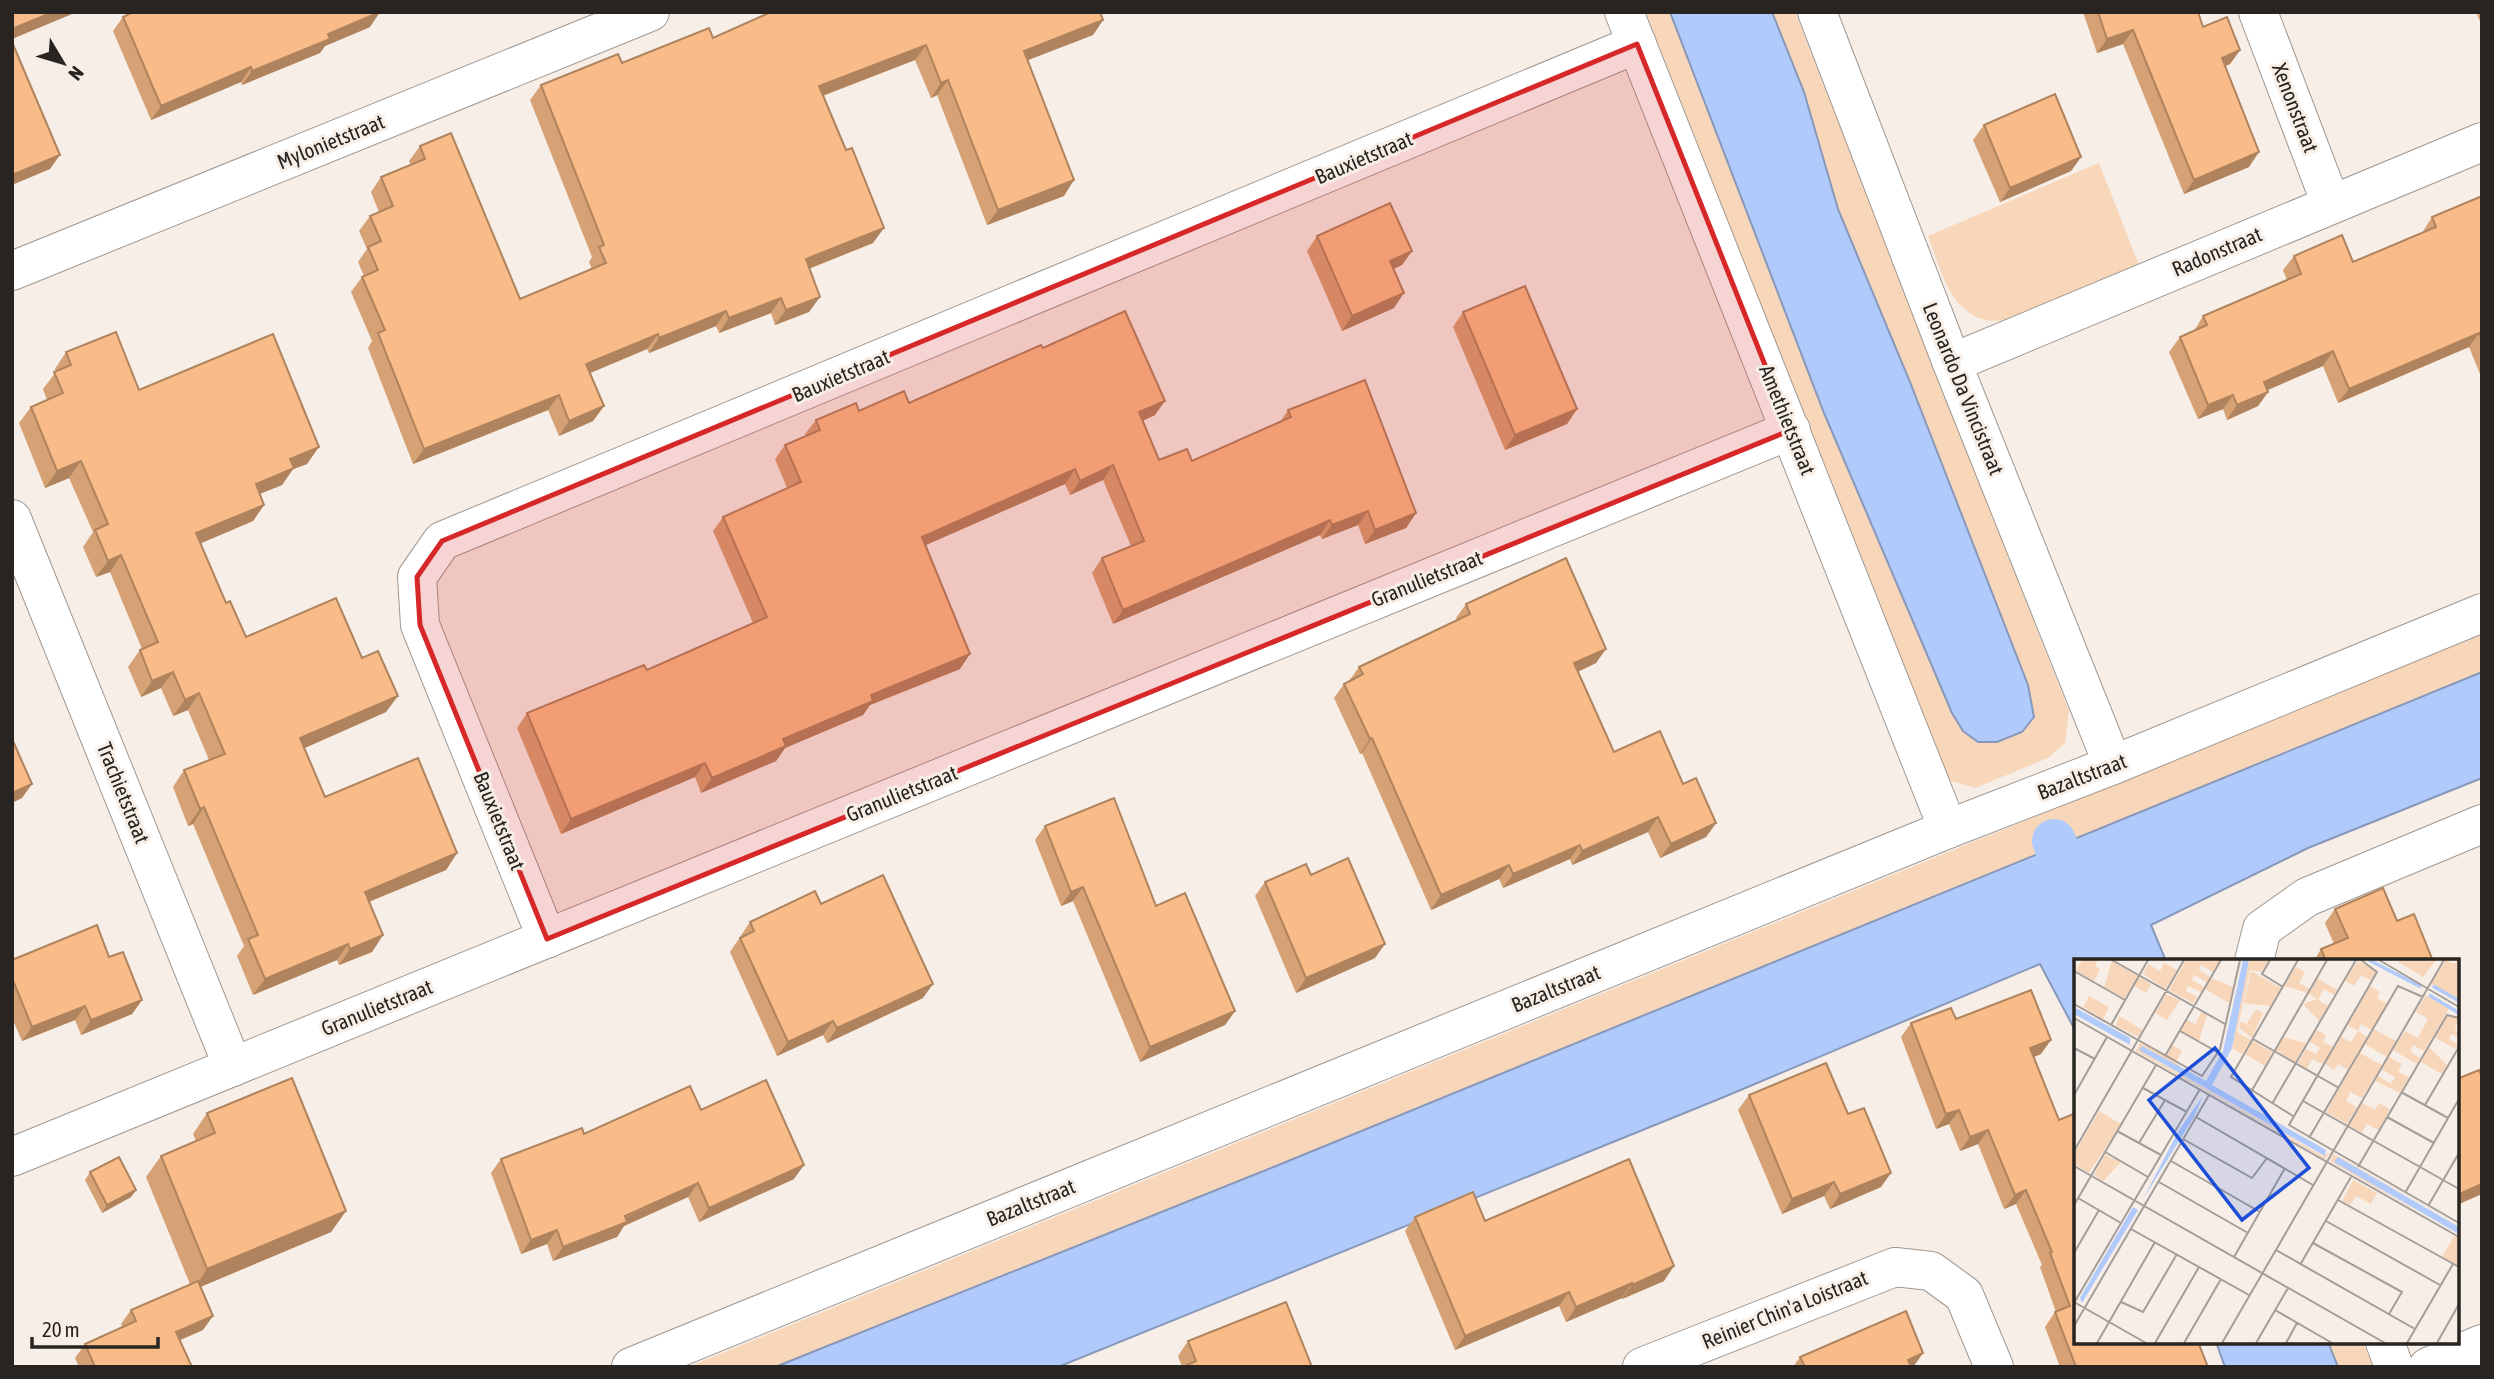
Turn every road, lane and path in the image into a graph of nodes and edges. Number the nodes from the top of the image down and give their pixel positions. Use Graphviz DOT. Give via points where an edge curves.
graph roads {
  1 [pos="650,12"];
  2 [pos="1817,12"];
  3 [pos="2258,12"];
  4 [pos="1630,28"];
  5 [pos="2482,142"];
  6 [pos="2331,204"];
  7 [pos="12,271"];
  8 [pos="1952,363"];
  9 [pos="1791,430"];
  10 [pos="12,519"];
  11 [pos="2482,613"];
  12 [pos="2113,765"];
  13 [pos="2482,824"];
  14 [pos="1948,828"];
  15 [pos="547,939"];
  16 [pos="2258,945"];
  17 [pos="233,1067"];
  18 [pos="12,1157"];
  19 [pos="2386,1344"];
  20 [pos="2482,1344"];
  21 [pos="631,1367"];
  22 [pos="1642,1367"];
  23 [pos="1994,1367"];
  24 [pos="2394,1367"];
  25 [pos="2428,1367"];
  1 -- 7 [label="street, Mylonietstraat"];
  2 -- 8 [label="street, Leonardo Da Vincistraat"];
  3 -- 6 [label="street, Xenonstraat"];
  4 -- 9 [label="street, Amethietstraat"];
  4 -- 15 [label="street, Bauxietstraat" via="442,541 417,577 420,625"];
  5 -- 6 [label="street, Radonstraat"];
  6 -- 8 [label="street, Radonstraat"];
  8 -- 12 [label="street, Leonardo Da Vincistraat"];
  9 -- 14 [label="street, Amethietstraat"];
  9 -- 15 [label="street, Granulietstraat"];
  10 -- 17 [label="street, Trachietstraat"];
  11 -- 12 [label="street, Bazaltstraat"];
  12 -- 14 [label="street, Bazaltstraat"];
  13 -- 16 [label="street" via="2307,897"];
  14 -- 21 [label="street, Bazaltstraat"];
  15 -- 17 [label="street, Granulietstraat"];
  17 -- 18 [label="street, Granulietstraat"];
  19 -- 24 [label="street"];
  20 -- 25 [label="street"];
  22 -- 23 [label="street, Reinier Chin'a Loistraat" via="1895,1266 1931,1271 1964,1295"];
}
